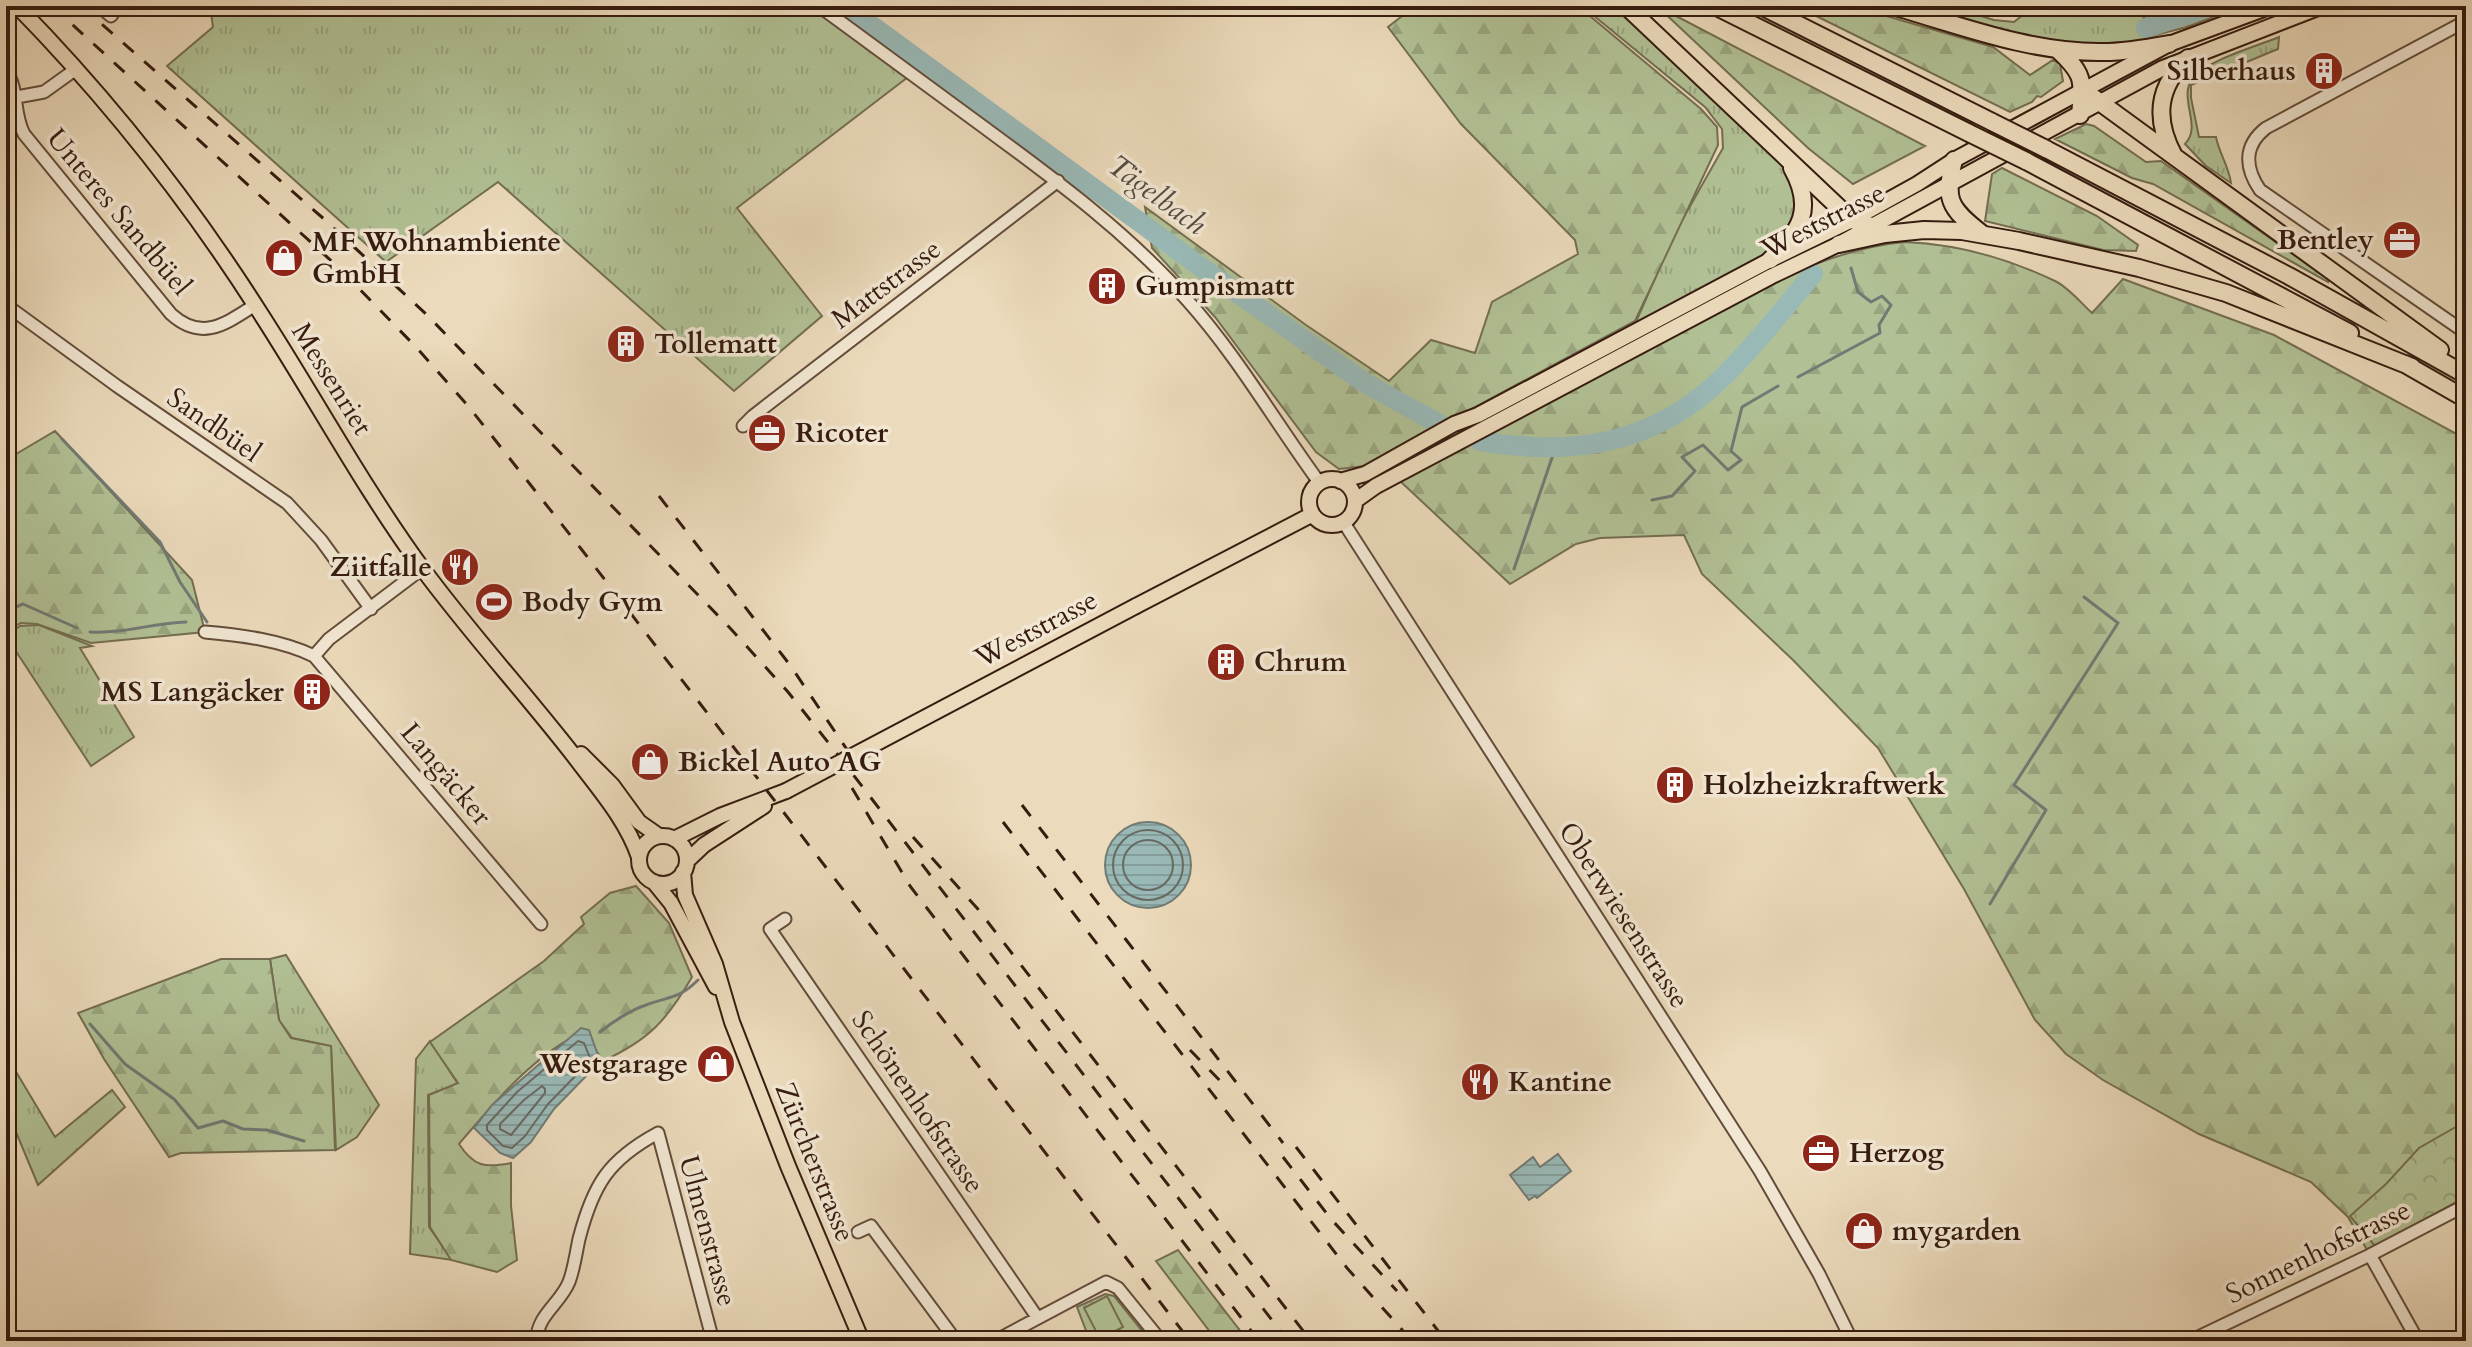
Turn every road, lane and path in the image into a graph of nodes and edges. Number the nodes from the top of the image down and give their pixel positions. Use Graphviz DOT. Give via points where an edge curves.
graph roads {
  1 [pos="17,6"];
  2 [pos="99,6"];
  3 [pos="118,6"];
  4 [pos="819,6"];
  5 [pos="1626,6"];
  6 [pos="1715,6"];
  7 [pos="1761,6"];
  8 [pos="1892,6"];
  9 [pos="2272,6"];
  10 [pos="2323,6"];
  11 [pos="2466,21"];
  12 [pos="2169,44"];
  13 [pos="2057,49"];
  14 [pos="2188,58"];
  15 [pos="76,69"];
  16 [pos="6,70"];
  17 [pos="2083,90"];
  18 [pos="12,98"];
  19 [pos="2100,104"];
  20 [pos="2080,115"];
  21 [pos="1777,148"];
  22 [pos="2175,157"];
  23 [pos="1954,160"];
  24 [pos="1058,181"];
  25 [pos="1948,185"];
  26 [pos="1852,220"];
  27 [pos="1871,226"];
  28 [pos="1983,234"];
  29 [pos="1839,244"];
  30 [pos="1770,260"];
  31 [pos="6,305"];
  32 [pos="255,305"];
  33 [pos="2466,333"];
  34 [pos="2412,367"];
  35 [pos="2466,369"];
  36 [pos="2466,375"];
  37 [pos="2466,399"];
  38 [pos="743,426"];
  39 [pos="1340,481"];
  40 [pos="1319,482"];
  41 [pos="1355,501"];
  42 [pos="1311,515"];
  43 [pos="1344,523"];
  44 [pos="423,568"];
  45 [pos="371,609"];
  46 [pos="205,632"];
  47 [pos="314,656"];
  48 [pos="587,766"];
  49 [pos="786,791"];
  50 [pos="667,837"];
  51 [pos="639,857"];
  52 [pos="685,866"];
  53 [pos="654,882"];
  54 [pos="785,919"];
  55 [pos="541,924"];
  56 [pos="724,1001"];
  57 [pos="2464,1210"];
  58 [pos="858,1232"];
  59 [pos="2370,1255"];
  60 [pos="1037,1317"];
  61 [pos="537,1341"];
  62 [pos="713,1341"];
  63 [pos="862,1341"];
  64 [pos="956,1341"];
  65 [pos="996,1341"];
  66 [pos="1161,1341"];
  67 [pos="1852,1341"];
  68 [pos="2190,1341"];
  69 [pos="2418,1341"];
  1 -- 15 [label="main road, Messenriet"];
  2 -- 3 [label="street" via="111,16"];
  4 -- 24 [label="street"];
  5 -- 21 [label="highway"];
  6 -- 34 [label="highway, bridge" via="2026,161"];
  7 -- 36 [label="highway, bridge" via="2289,276"];
  8 -- 13 [label="highway"];
  9 -- 12 [label="main road, Weststrasse"];
  10 -- 14 [label="main road, Weststrasse"];
  11 -- 33 [label="street" via="2266,128 2250,146 2247,163 2260,190"];
  12 -- 13 [label="highway" via="2118,52"];
  12 -- 17 [label="main road, Weststrasse"];
  13 -- 17 [label="highway" via="2077,68"];
  14 -- 19 [label="main road, Weststrasse"];
  14 -- 22 [label="highway" via="2170,78 2160,104 2162,128"];
  15 -- 18 [label="street, Unteres Sandbüel" via="51,89"];
  15 -- 32 [label="main road, Messenriet" via="185,204"];
  16 -- 18 [label="street"];
  17 -- 19 [label="highway"];
  17 -- 20 [label="highway"];
  17 -- 23 [label="main road, Weststrasse"];
  18 -- 32 [label="street, Unteres Sandbüel" via="24,134 179,321 190,327 218,327"];
  19 -- 20 [label="main road, Weststrasse"];
  19 -- 22 [label="highway"];
  20 -- 25 [label="main road, Weststrasse"];
  21 -- 26 [label="highway"];
  21 -- 30 [label="highway" via="1799,180 1803,205 1793,239"];
  22 -- 35 [label="highway"];
  23 -- 25 [label="highway"];
  23 -- 26 [label="main road, Weststrasse"];
  24 -- 38 [label="street, Mattstrasse"];
  24 -- 40 [label="street" via="1134,245 1188,301 1258,390"];
  25 -- 27 [label="main road, Weststrasse"];
  25 -- 28 [label="highway" via="1956,211"];
  26 -- 27 [label="highway"];
  26 -- 30 [label="main road, Weststrasse"];
  27 -- 29 [label="main road, Weststrasse"];
  28 -- 29 [label="highway" via="1912,231"];
  28 -- 34 [label="highway" via="2214,289"];
  29 -- 41 [label="main road, Weststrasse"];
  30 -- 39 [label="main road, Weststrasse" via="1365,474"];
  31 -- 45 [label="street, Sandbüel" via="287,503"];
  32 -- 44 [label="main road, Messenriet"];
  34 -- 37 [label="highway"];
  39 -- 40 [label="main road, Weststrasse"];
  39 -- 41 [label="main road"];
  40 -- 42 [label="main road" via="1309,497"];
  41 -- 43 [label="main road"];
  42 -- 43 [label="main road" via="1326,525"];
  42 -- 49 [label="main road, Weststrasse, bridge"];
  43 -- 67 [label="street, Oberwiesenstrasse" via="1760,1171"];
  44 -- 45 [label="street"];
  44 -- 48 [label="main road, Messenriet"];
  45 -- 47 [label="street"];
  46 -- 47 [label="street"];
  47 -- 55 [label="street, Langäcker"];
  48 -- 50 [label="main road, Messenriet" via="612,785 639,822"];
  48 -- 51 [label="main road, Messenriet"];
  49 -- 50 [label="main road, Weststrasse"];
  49 -- 52 [label="main road, Weststrasse" via="704,845"];
  50 -- 51 [label="main road" via="646,842"];
  50 -- 52 [label="main road, Messenriet" via="683,848"];
  51 -- 53 [label="main road, Messenriet" via="641,870"];
  52 -- 53 [label="main road" via="668,883"];
  52 -- 56 [label="main road, Zürcherstrasse" via="685,895 715,964"];
  53 -- 56 [label="main road, Zürcherstrasse" via="671,903"];
  54 -- 60 [label="street, Schönenhofstrasse" via="770,929"];
  56 -- 63 [label="main road, Zürcherstrasse"];
  57 -- 59 [label="street, Sonnenhofstrasse"];
  58 -- 64 [label="street" via="871,1226"];
  59 -- 68 [label="street, Sonnenhofstrasse"];
  59 -- 69 [label="street"];
  60 -- 65 [label="street"];
  60 -- 66 [label="street" via="1101,1284 1115,1285"];
  61 -- 62 [label="street, Ulmenstrasse" via="543,1316 568,1283 595,1192 613,1164 658,1133"];
}
